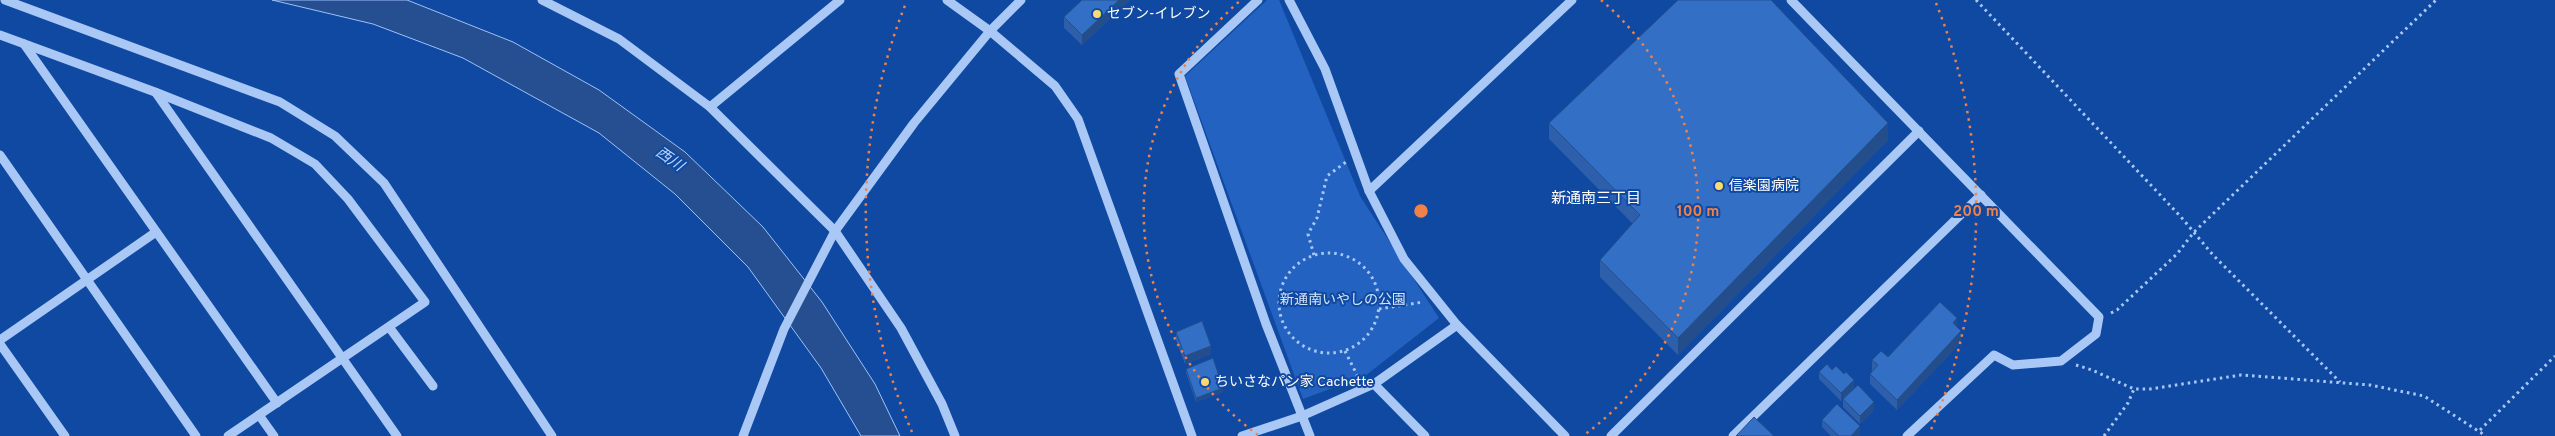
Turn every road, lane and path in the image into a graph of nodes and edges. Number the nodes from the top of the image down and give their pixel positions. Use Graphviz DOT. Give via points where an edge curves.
graph roads {
  1 [pos="5,0"];
  2 [pos="542,0"];
  3 [pos="840,0"];
  4 [pos="947,0"];
  5 [pos="1021,0"];
  6 [pos="1258,0"];
  7 [pos="1289,0"];
  8 [pos="1572,0"];
  9 [pos="1791,0"];
  10 [pos="1976,0"];
  11 [pos="2436,0"];
  12 [pos="990,31"];
  13 [pos="0,35"];
  14 [pos="24,44"];
  15 [pos="155,92"];
  16 [pos="710,107"];
  17 [pos="1919,132"];
  18 [pos="0,154"];
  19 [pos="1346,162"];
  20 [pos="1370,192"];
  21 [pos="1981,196"];
  22 [pos="835,231"];
  23 [pos="156,232"];
  24 [pos="2194,232"];
  25 [pos="1314,255"];
  26 [pos="86,279"];
  27 [pos="1428,301"];
  28 [pos="1379,309"];
  29 [pos="2099,317"];
  30 [pos="1457,325"];
  31 [pos="389,327"];
  32 [pos="0,342"];
  33 [pos="1345,351"];
  34 [pos="2555,356"];
  35 [pos="342,358"];
  36 [pos="2061,360"];
  37 [pos="1359,380"];
  38 [pos="2340,382"];
  39 [pos="1374,384"];
  40 [pos="433,386"];
  41 [pos="2134,389"];
  42 [pos="277,403"];
  43 [pos="259,415"];
  44 [pos="1302,416"];
  45 [pos="2480,430"];
  46 [pos="65,436"];
  47 [pos="196,436"];
  48 [pos="228,436"];
  49 [pos="274,436"];
  50 [pos="397,436"];
  51 [pos="552,436"];
  52 [pos="743,436"];
  53 [pos="955,436"];
  54 [pos="1192,436"];
  55 [pos="1242,436"];
  56 [pos="1310,436"];
  57 [pos="1425,436"];
  58 [pos="1565,436"];
  59 [pos="1611,436"];
  60 [pos="1733,436"];
  61 [pos="1907,436"];
  62 [pos="2104,436"];
  63 [pos="2486,436"];
  1 -- 51 [label="street" via="280,102 335,136 384,183"];
  2 -- 16 [label="street" via="620,40"];
  3 -- 16 [label="street"];
  4 -- 12 [label="street"];
  5 -- 12 [label="street"];
  6 -- 44 [label="street" via="1179,74 1266,324"];
  7 -- 20 [label="street" via="1325,70"];
  8 -- 20 [label="street"];
  9 -- 17 [label="street"];
  10 -- 24 [label="path"];
  11 -- 24 [label="path"];
  12 -- 22 [label="street" via="914,122"];
  12 -- 54 [label="street" via="1055,86 1078,119"];
  13 -- 14 [label="street"];
  14 -- 15 [label="street"];
  14 -- 23 [label="street"];
  15 -- 31 [label="street" via="271,138 315,164 348,199 425,302"];
  15 -- 35 [label="street"];
  16 -- 22 [label="street"];
  17 -- 21 [label="street"];
  17 -- 59 [label="street"];
  18 -- 26 [label="street"];
  19 -- 25 [label="path" via="1326,176 1317,218 1308,234"];
  20 -- 30 [label="street" via="1404,259"];
  21 -- 29 [label="street"];
  21 -- 60 [label="street"];
  22 -- 52 [label="street" via="784,329"];
  22 -- 53 [label="street" via="901,328 942,404"];
  23 -- 26 [label="street"];
  23 -- 42 [label="street"];
  24 -- 29 [label="path" via="2177,254 2117,310"];
  24 -- 38 [label="path"];
  25 -- 28 [label="path" via="1336,253 1357,261 1372,277"];
  25 -- 33 [label="path" via="1297,264 1285,279 1279,298 1281,318 1292,337 1311,350 1322,353"];
  26 -- 32 [label="street"];
  26 -- 47 [label="street"];
  27 -- 28 [label="path"];
  28 -- 33 [label="path" via="1374,325 1364,339"];
  29 -- 36 [label="street" via="2096,334"];
  30 -- 39 [label="street"];
  30 -- 58 [label="street"];
  31 -- 35 [label="street"];
  31 -- 40 [label="street"];
  32 -- 46 [label="street"];
  33 -- 37 [label="path"];
  34 -- 45 [label="path"];
  35 -- 42 [label="street"];
  35 -- 50 [label="street"];
  36 -- 41 [label="path"];
  36 -- 61 [label="street" via="2013,365 1994,355"];
  38 -- 41 [label="path" via="2241,376"];
  38 -- 45 [label="path" via="2424,396"];
  39 -- 44 [label="street"];
  39 -- 57 [label="street"];
  41 -- 62 [label="path"];
  42 -- 43 [label="street"];
  43 -- 48 [label="street"];
  43 -- 49 [label="street"];
  44 -- 55 [label="street"];
  44 -- 56 [label="street"];
  45 -- 63 [label="path"];
}
